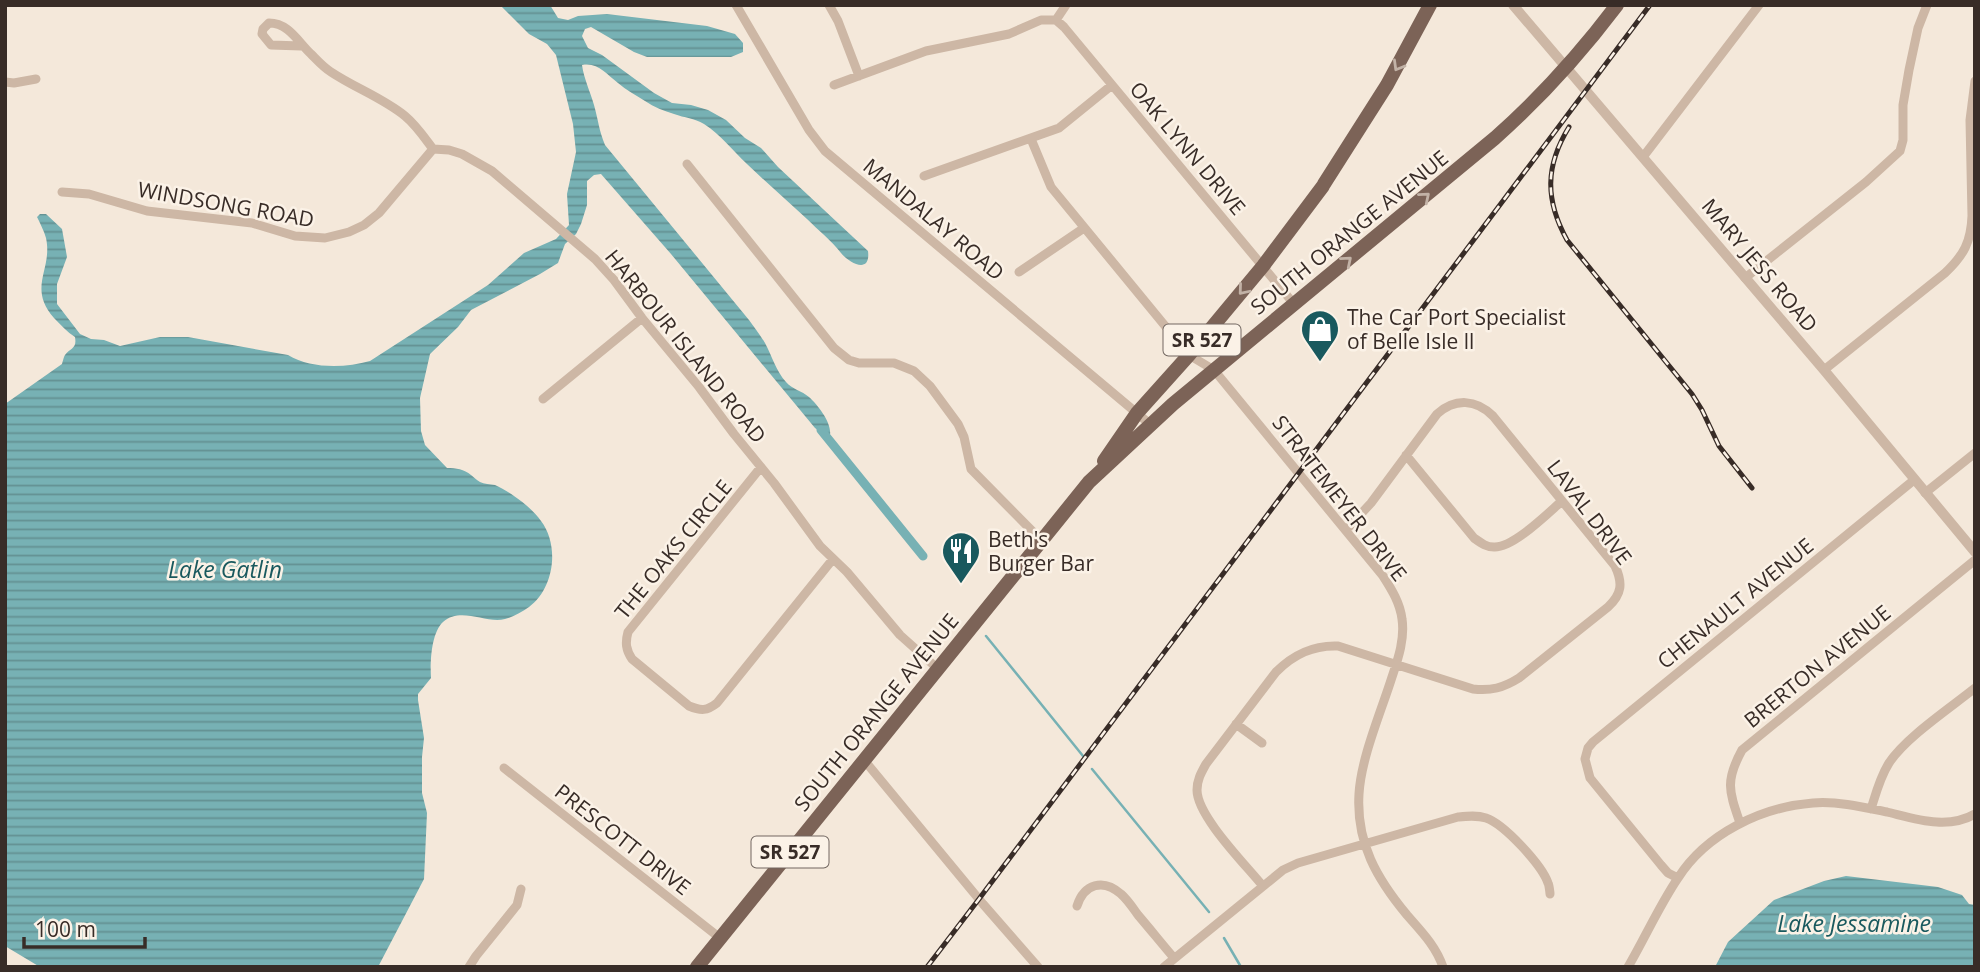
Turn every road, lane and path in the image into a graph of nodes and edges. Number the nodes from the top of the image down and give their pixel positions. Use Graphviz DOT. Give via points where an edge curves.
graph roads {
  1 [pos="736,5"];
  2 [pos="829,5"];
  3 [pos="1066,5"];
  4 [pos="1430,5"];
  5 [pos="1513,5"];
  6 [pos="1616,5"];
  7 [pos="1759,5"];
  8 [pos="1927,5"];
  9 [pos="1053,20"];
  10 [pos="301,46"];
  11 [pos="1566,68"];
  12 [pos="859,76"];
  13 [pos="36,79"];
  14 [pos="1975,81"];
  15 [pos="5,82"];
  16 [pos="835,85"];
  17 [pos="1112,85"];
  18 [pos="1031,139"];
  19 [pos="433,149"];
  20 [pos="1643,157"];
  21 [pos="687,164"];
  22 [pos="924,176"];
  23 [pos="62,192"];
  24 [pos="1084,228"];
  25 [pos="1263,266"];
  26 [pos="1019,272"];
  27 [pos="1745,278"];
  28 [pos="1294,304"];
  29 [pos="642,318"];
  30 [pos="1189,355"];
  31 [pos="1214,370"];
  32 [pos="1824,370"];
  33 [pos="543,400"];
  34 [pos="1137,412"];
  35 [pos="1151,425"];
  36 [pos="1975,453"];
  37 [pos="1406,455"];
  38 [pos="761,467"];
  39 [pos="1914,480"];
  40 [pos="1089,482"];
  41 [pos="1925,493"];
  42 [pos="1562,501"];
  43 [pos="1346,530"];
  44 [pos="1042,541"];
  45 [pos="1975,552"];
  46 [pos="833,559"];
  47 [pos="1975,560"];
  48 [pos="1396,665"];
  49 [pos="938,669"];
  50 [pos="1975,688"];
  51 [pos="1236,724"];
  52 [pos="1262,743"];
  53 [pos="864,760"];
  54 [pos="504,768"];
  55 [pos="1871,809"];
  56 [pos="1975,814"];
  57 [pos="1740,823"];
  58 [pos="1364,844"];
  59 [pos="1678,878"];
  60 [pos="1262,885"];
  61 [pos="521,889"];
  62 [pos="1550,894"];
  63 [pos="1077,906"];
  64 [pos="720,938"];
  65 [pos="1174,958"];
  66 [pos="469,967"];
  67 [pos="697,967"];
  68 [pos="1038,967"];
  69 [pos="1164,967"];
  70 [pos="1443,967"];
  71 [pos="1628,967"];
  1 -- 34 [label="street, MANDALAY ROAD" via="825,151"];
  2 -- 12 [label="street"];
  3 -- 9 [label="street"];
  4 -- 25 [label="main road, SR 527, one-way" via="1382,94 1324,185"];
  5 -- 11 [label="street, MARY JESS ROAD"];
  6 -- 11 [label="main road, SOUTH ORANGE AVENUE / SR 527"];
  7 -- 20 [label="street"];
  8 -- 27 [label="street" via="1909,70 1900,151"];
  9 -- 12 [label="street" via="926,51"];
  9 -- 17 [label="street, OAK LYNN DRIVE"];
  10 -- 19 [label="street" via="329,71 404,115"];
  11 -- 20 [label="street, MARY JESS ROAD"];
  28 -- 11 [label="main road, SOUTH ORANGE AVENUE / SR 527, one-way" via="1495,138"];
  12 -- 16 [label="street"];
  13 -- 15 [label="street"];
  14 -- 32 [label="street" via="1968,244 1945,273"];
  17 -- 18 [label="street" via="1059,128"];
  17 -- 25 [label="street, OAK LYNN DRIVE"];
  18 -- 22 [label="street"];
  18 -- 24 [label="street, STRATEMEYER DRIVE" via="1051,187"];
  19 -- 23 [label="street, WINDSONG ROAD" via="379,214 365,225 325,238 295,236 252,223 147,211 89,194"];
  19 -- 29 [label="street, HARBOUR ISLAND ROAD" via="462,154 492,171 595,259"];
  20 -- 27 [label="street, MARY JESS ROAD"];
  21 -- 44 [label="street" via="842,356 859,363 905,366 930,386 958,424 971,469"];
  24 -- 26 [label="street"];
  24 -- 30 [label="street, STRATEMEYER DRIVE"];
  25 -- 28 [label="street, OAK LYNN DRIVE"];
  25 -- 30 [label="main road, SR 527, one-way"];
  27 -- 32 [label="street, MARY JESS ROAD"];
  28 -- 31 [label="main road, SOUTH ORANGE AVENUE / SR 527"];
  29 -- 33 [label="street"];
  29 -- 38 [label="street, HARBOUR ISLAND ROAD"];
  30 -- 31 [label="street, STRATEMEYER DRIVE"];
  30 -- 34 [label="main road, SR 527"];
  31 -- 35 [label="main road, SOUTH ORANGE AVENUE / SR 527"];
  31 -- 43 [label="street, STRATEMEYER DRIVE"];
  32 -- 39 [label="street, MARY JESS ROAD"];
  34 -- 35 [label="street, MANDALAY ROAD"];
  34 -- 40 [label="main road, SR 527"];
  35 -- 40 [label="main road, SOUTH ORANGE AVENUE / SR 527"];
  36 -- 41 [label="street"];
  37 -- 42 [label="street" via="1475,538 1492,547 1508,544"];
  37 -- 42 [label="street, LAVAL DRIVE" via="1445,407 1477,404 1493,416"];
  37 -- 43 [label="street, LAVAL DRIVE"];
  38 -- 46 [label="street, HARBOUR ISLAND ROAD"];
  38 -- 46 [label="street, THE OAKS CIRCLE" via="628,632 626,651 632,659 689,706 709,709"];
  39 -- 41 [label="street, MARY JESS ROAD"];
  39 -- 59 [label="street, CHENAULT AVENUE" via="1588,748 1584,759 1590,778 1668,873"];
  40 -- 44 [label="main road, SOUTH ORANGE AVENUE / SR 527"];
  41 -- 45 [label="street, MARY JESS ROAD"];
  42 -- 48 [label="street, LAVAL DRIVE" via="1615,566 1621,585 1615,600 1506,686 1473,689"];
  43 -- 48 [label="street, STRATEMEYER DRIVE" via="1383,576 1399,605 1403,636"];
  44 -- 49 [label="main road, SOUTH ORANGE AVENUE / SR 527"];
  46 -- 49 [label="street, HARBOUR ISLAND ROAD" via="900,635"];
  47 -- 57 [label="street, BRERTON AVENUE" via="1742,750 1730,780"];
  48 -- 51 [label="street, LAVAL DRIVE" via="1338,646 1309,649 1285,662"];
  48 -- 58 [label="street, STRATEMEYER DRIVE" via="1362,773 1359,795"];
  49 -- 53 [label="main road, SOUTH ORANGE AVENUE / SR 527"];
  50 -- 55 [label="street" via="1890,762"];
  51 -- 52 [label="street"];
  51 -- 60 [label="street, LAVAL DRIVE" via="1198,778 1199,805"];
  53 -- 64 [label="main road, SOUTH ORANGE AVENUE / SR 527"];
  53 -- 68 [label="street"];
  54 -- 64 [label="street, PRESCOTT DRIVE"];
  55 -- 56 [label="street" via="1932,822"];
  55 -- 57 [label="street" via="1813,803"];
  57 -- 59 [label="street" via="1692,859"];
  58 -- 60 [label="street" via="1298,863"];
  58 -- 62 [label="street" via="1458,817 1487,818 1519,843 1544,874"];
  58 -- 70 [label="street, STRATEMEYER DRIVE" via="1381,881 1431,943"];
  59 -- 71 [label="street"];
  60 -- 65 [label="street"];
  61 -- 66 [label="street" via="517,905"];
  63 -- 65 [label="street" via="1084,891 1106,885 1120,893"];
  64 -- 67 [label="main road, SOUTH ORANGE AVENUE / SR 527"];
  65 -- 69 [label="street"];
}
